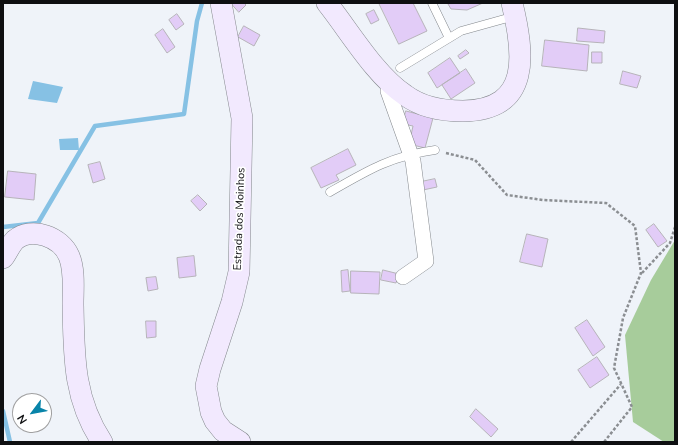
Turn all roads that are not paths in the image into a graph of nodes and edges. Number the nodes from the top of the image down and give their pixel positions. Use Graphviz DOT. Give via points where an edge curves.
graph roads {
  1 [pos="221,3"];
  2 [pos="327,3"];
  3 [pos="432,3"];
  4 [pos="514,10"];
  5 [pos="449,38"];
  6 [pos="394,75"];
  7 [pos="435,150"];
  8 [pos="411,153"];
  9 [pos="330,192"];
  10 [pos="3,258"];
  11 [pos="403,277"];
  12 [pos="102,442"];
  13 [pos="240,442"];
  1 -- 13 [label="street, Estrada dos Moinhos" via="242,118 239,272 206,386 210,412 215,421"];
  2 -- 6 [label="street"];
  3 -- 5 [label="lane"];
  4 -- 5 [label="lane"];
  4 -- 6 [label="street" via="520,65 518,78 511,91 496,105 473,111 423,105 407,97"];
  5 -- 6 [label="lane"];
  6 -- 8 [label="street" via="388,91"];
  7 -- 8 [label="lane"];
  8 -- 9 [label="lane" via="377,165"];
  8 -- 11 [label="street" via="426,261"];
  10 -- 12 [label="street" via="15,240 31,234 41,234 56,240 68,255 72,273 77,378 84,408"];
}
